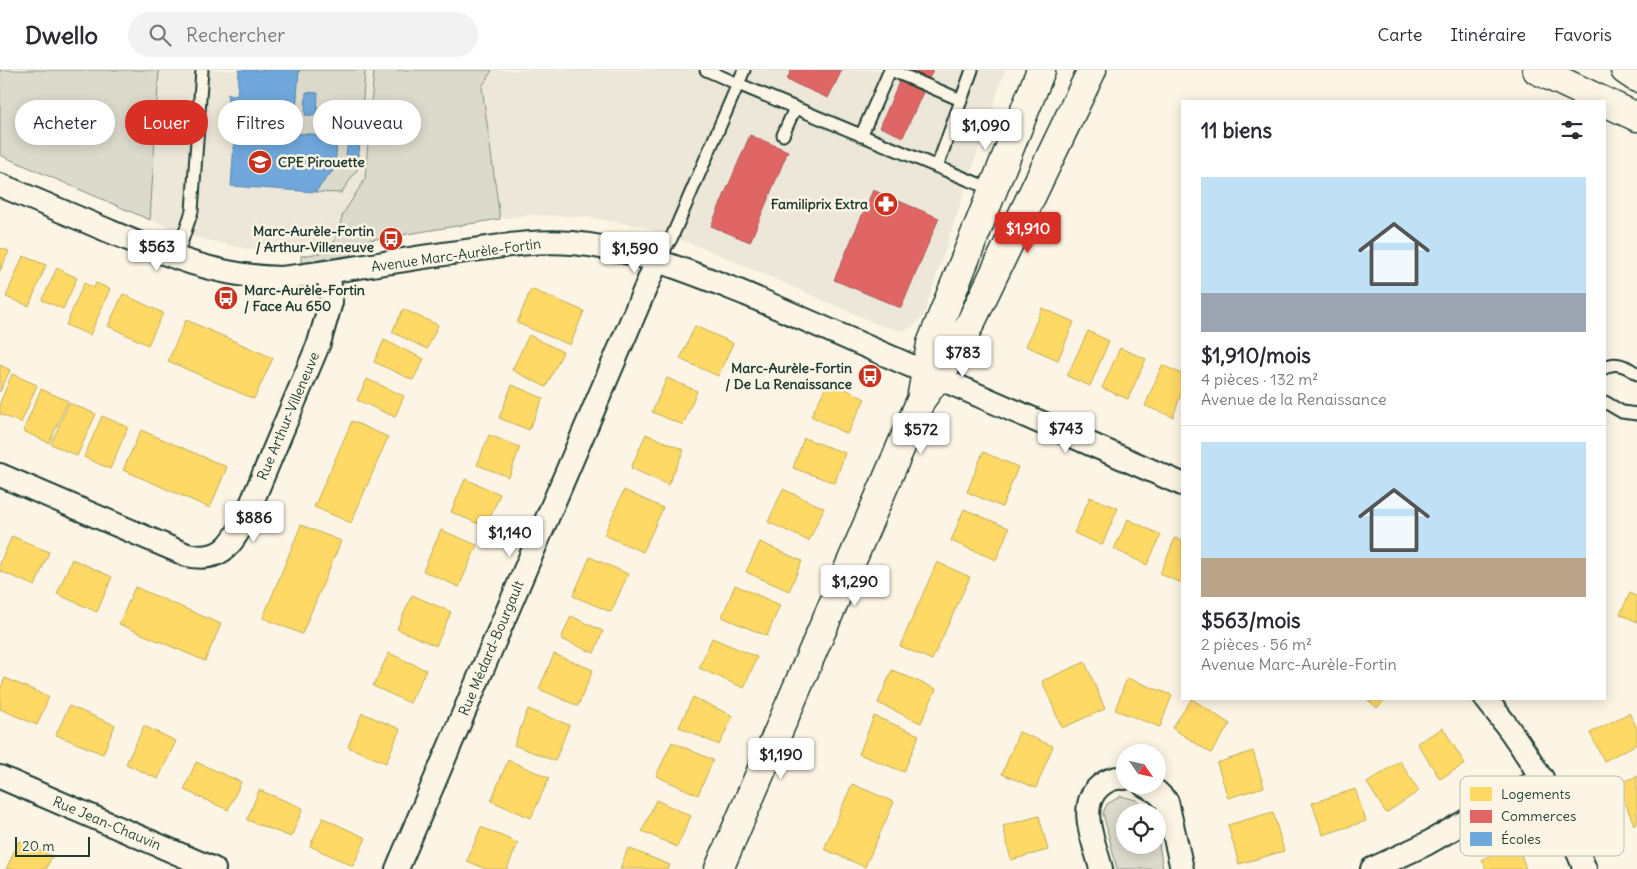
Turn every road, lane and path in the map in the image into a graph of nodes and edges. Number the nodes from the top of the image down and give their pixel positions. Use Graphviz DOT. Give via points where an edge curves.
graph roads {
  1 [pos="202,70"];
  2 [pos="706,70"];
  3 [pos="744,70"];
  4 [pos="891,70"];
  5 [pos="972,70"];
  6 [pos="1041,70"];
  7 [pos="1092,70"];
  8 [pos="1537,70"];
  9 [pos="1625,70"];
  10 [pos="1637,78"];
  11 [pos="738,84"];
  12 [pos="961,100"];
  13 [pos="1602,100"];
  14 [pos="1606,102"];
  15 [pos="795,108"];
  16 [pos="1637,116"];
  17 [pos="783,135"];
  18 [pos="862,136"];
  19 [pos="937,167"];
  20 [pos="0,185"];
  21 [pos="993,190"];
  22 [pos="176,259"];
  23 [pos="657,261"];
  24 [pos="329,272"];
  25 [pos="1606,368"];
  26 [pos="1637,374"];
  27 [pos="931,376"];
  28 [pos="1606,403"];
  29 [pos="1637,414"];
  30 [pos="0,475"];
  31 [pos="1181,484"];
  32 [pos="1487,700"];
  33 [pos="1541,776"];
  34 [pos="0,777"];
  35 [pos="1116,778"];
  36 [pos="1160,794"];
  37 [pos="1460,825"];
  38 [pos="1579,856"];
  39 [pos="214,869"];
  40 [pos="397,869"];
  41 [pos="719,869"];
  42 [pos="1101,869"];
  43 [pos="1182,869"];
  44 [pos="1372,869"];
  45 [pos="1585,869"];
  1 -- 22 [label="lane" via="193,205"];
  2 -- 11 [label="lane"];
  3 -- 11 [label="lane"];
  4 -- 12 [label="lane"];
  4 -- 18 [label="lane"];
  5 -- 12 [label="lane"];
  6 -- 21 [label="street"];
  7 -- 27 [label="street" via="972,320 954,354"];
  8 -- 13 [label="street"];
  9 -- 10 [label="street"];
  11 -- 15 [label="lane"];
  11 -- 23 [label="lane" via="671,240"];
  12 -- 19 [label="lane"];
  14 -- 16 [label="street"];
  15 -- 17 [label="lane"];
  15 -- 18 [label="lane"];
  18 -- 19 [label="lane"];
  19 -- 21 [label="lane"];
  20 -- 22 [label="street, Avenue Marc-Aurèle-Fortin"];
  21 -- 27 [label="street" via="936,331"];
  22 -- 24 [label="street, Avenue Marc-Aurèle-Fortin" via="210,270 251,277 281,278"];
  23 -- 24 [label="street, Avenue Marc-Aurèle-Fortin" via="589,245 542,242"];
  23 -- 27 [label="street, Avenue Marc-Aurèle-Fortin" via="746,294"];
  23 -- 40 [label="street, Rue Médard-Bourgault"];
  24 -- 30 [label="street, Rue Arthur-Villeneuve" via="331,302 319,343 244,521 225,550 207,557 187,555"];
  25 -- 26 [label="lane" via="1614,364 1624,366"];
  27 -- 31 [label="street, Avenue Marc-Aurèle-Fortin"];
  27 -- 41 [label="street"];
  28 -- 29 [label="lane" via="1622,412"];
  32 -- 33 [label="street"];
  34 -- 39 [label="street, Rue Jean-Chauvin"];
  35 -- 42 [label="street" via="1105,782 1093,793 1087,806"];
  36 -- 43 [label="street" via="1166,802"];
  37 -- 44 [label="street"];
  38 -- 45 [label="street"];
}
